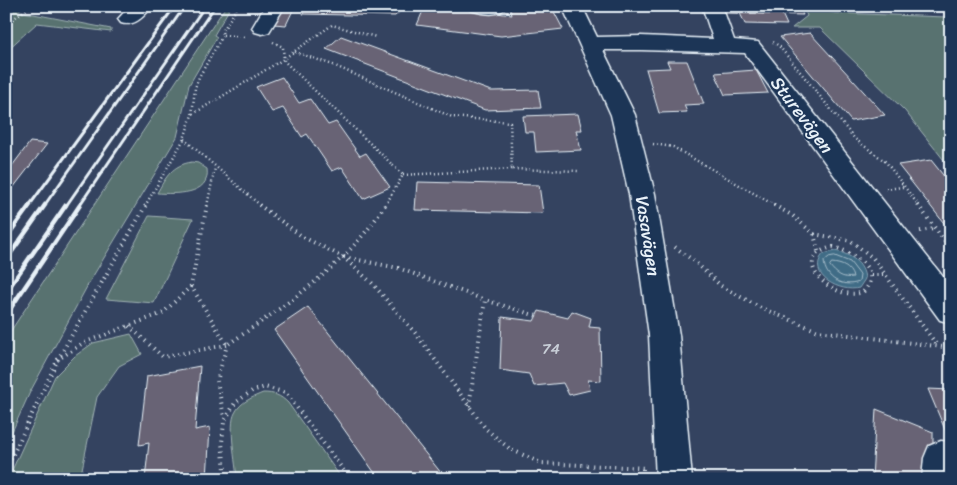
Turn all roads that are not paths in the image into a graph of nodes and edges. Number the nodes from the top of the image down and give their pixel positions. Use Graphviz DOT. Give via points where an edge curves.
graph roads {
  1 [pos="275,6"];
  2 [pos="477,6"];
  3 [pos="497,6"];
  4 [pos="572,6"];
  5 [pos="712,6"];
  6 [pos="262,28"];
  7 [pos="591,44"];
  8 [pos="726,46"];
  9 [pos="951,310"];
  10 [pos="951,459"];
  11 [pos="674,475"];
  12 [pos="940,479"];
  1 -- 6 [label="street"];
  2 -- 3 [label="street"];
  4 -- 7 [label="street, Vasavägen"];
  5 -- 8 [label="street"];
  7 -- 8 [label="street"];
  7 -- 11 [label="street, Vasavägen" via="623,115 642,194 664,335"];
  8 -- 9 [label="street, Sturevägen" via="751,47"];
  10 -- 12 [label="street" via="941,458"];
}
